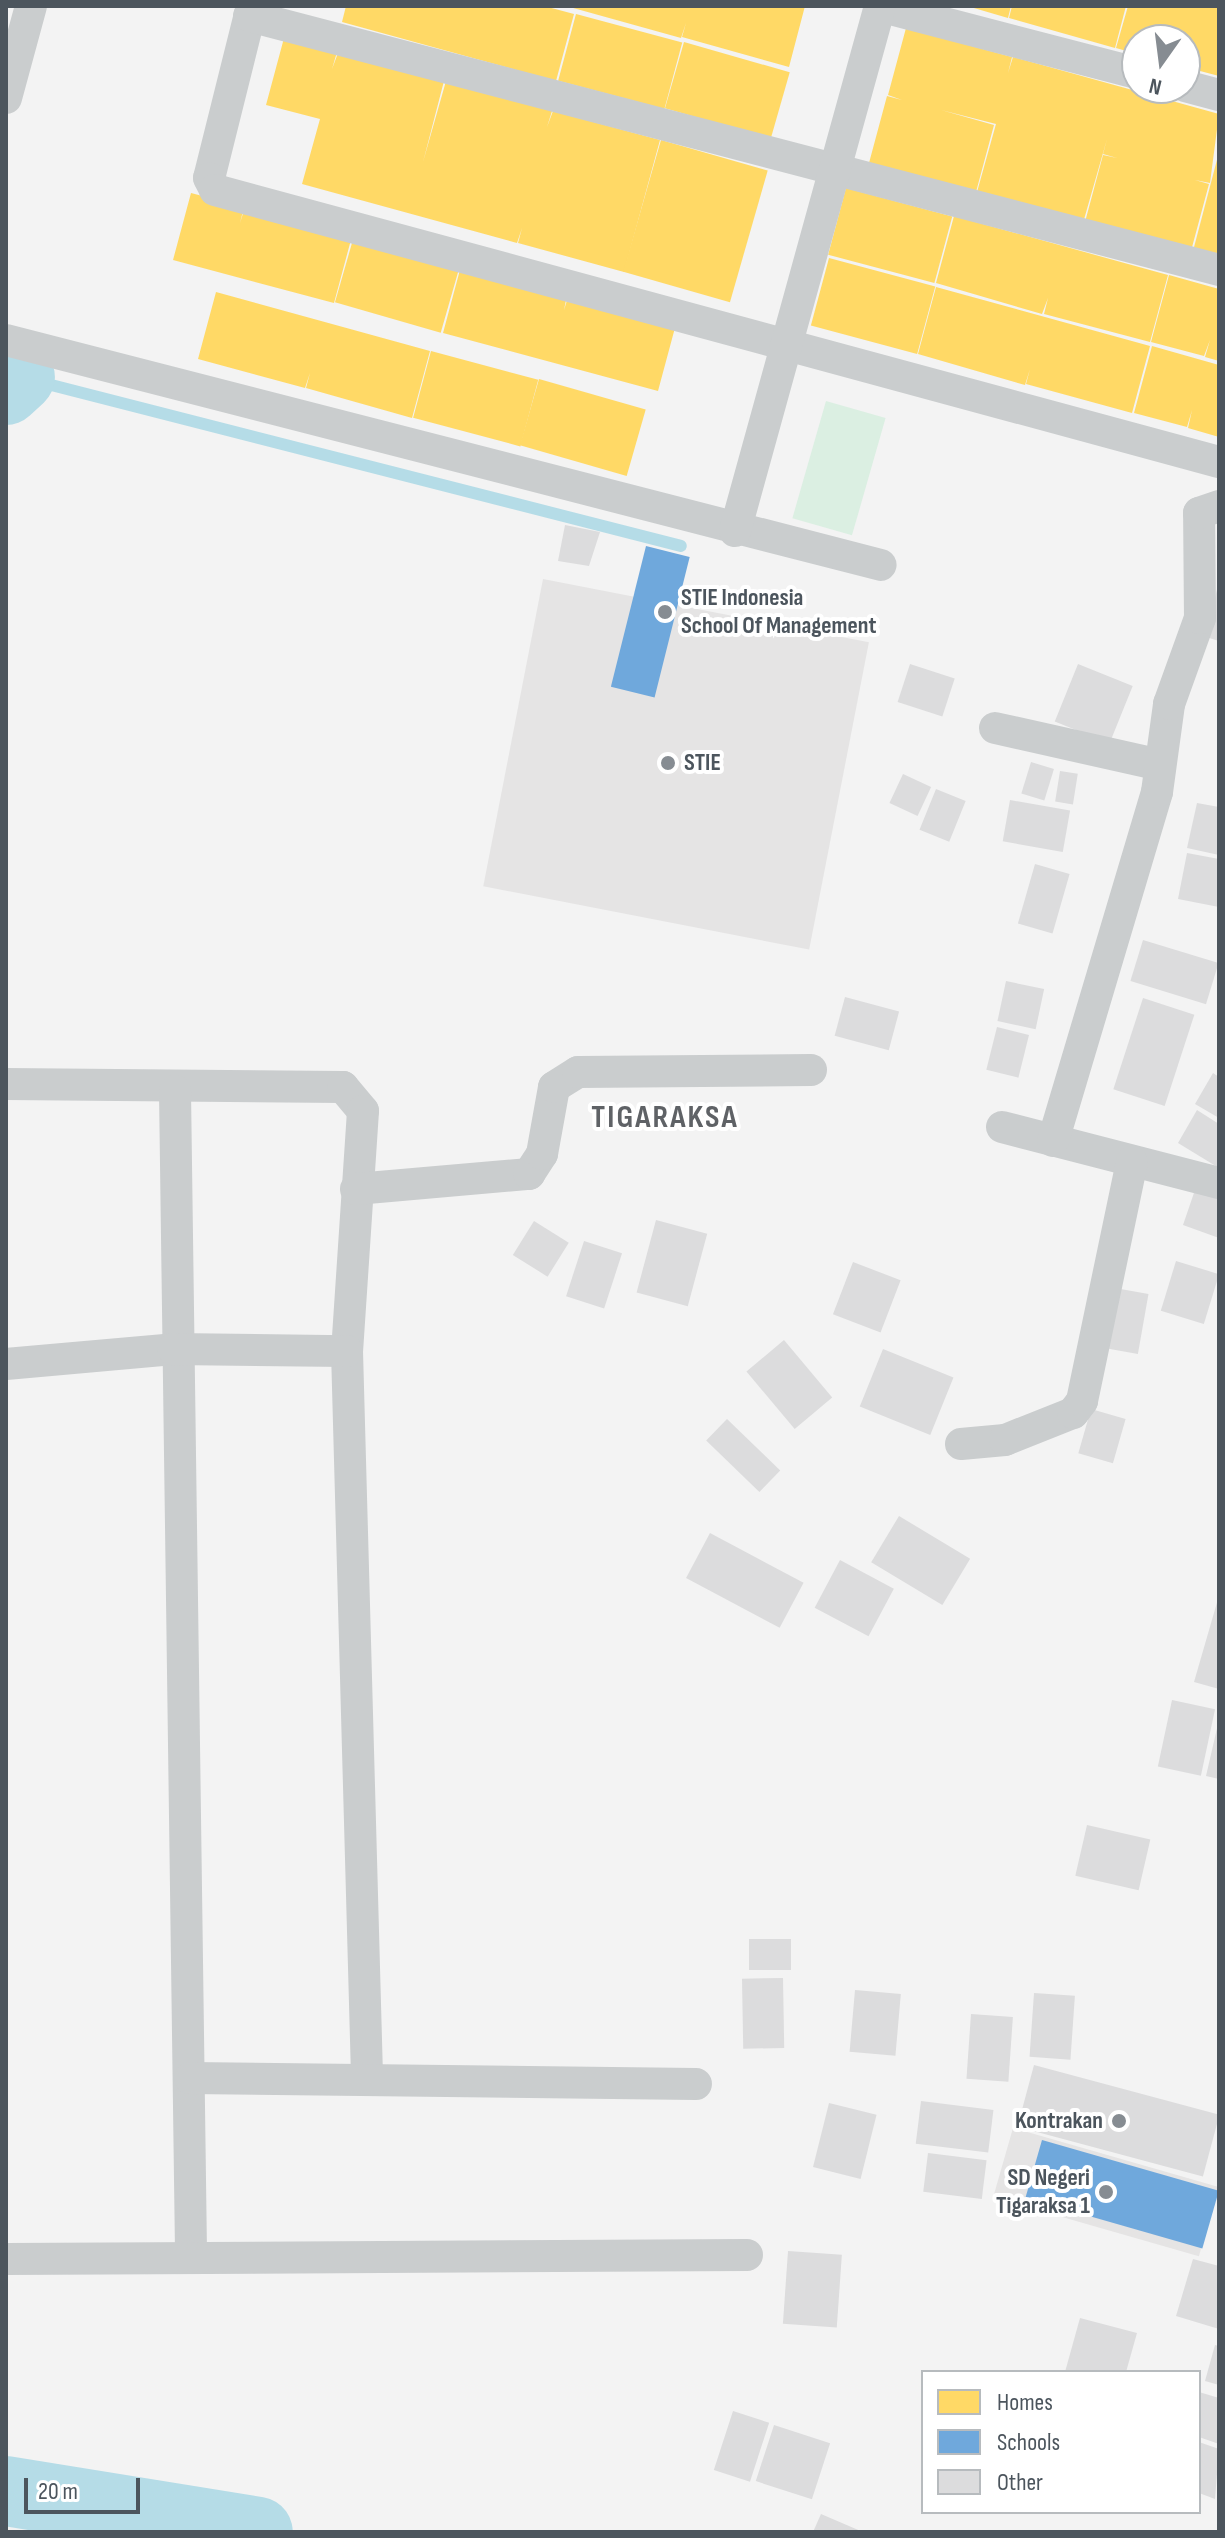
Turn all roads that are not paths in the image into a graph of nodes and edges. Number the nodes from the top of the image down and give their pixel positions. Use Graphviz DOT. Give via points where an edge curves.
graph roads {
  1 [pos="31,6"];
  2 [pos="880,6"];
  3 [pos="250,11"];
  4 [pos="1121,69"];
  5 [pos="6,98"];
  6 [pos="835,169"];
  7 [pos="1219,270"];
  8 [pos="6,319"];
  9 [pos="6,338"];
  10 [pos="787,343"];
  11 [pos="1219,462"];
  12 [pos="1219,506"];
  13 [pos="735,531"];
  14 [pos="881,565"];
  15 [pos="995,728"];
  16 [pos="1160,765"];
  17 [pos="811,1070"];
  18 [pos="6,1084"];
  19 [pos="175,1091"];
  20 [pos="1002,1127"];
  21 [pos="1053,1141"];
  22 [pos="1132,1162"];
  23 [pos="1219,1183"];
  24 [pos="356,1189"];
  25 [pos="173,1349"];
  26 [pos="347,1351"];
  27 [pos="6,1364"];
  28 [pos="961,1444"];
  29 [pos="367,2076"];
  30 [pos="190,2078"];
  31 [pos="696,2084"];
  32 [pos="191,2254"];
  33 [pos="747,2255"];
  34 [pos="6,2259"];
  1 -- 5 [label="street"];
  2 -- 4 [label="street"];
  2 -- 6 [label="street"];
  3 -- 6 [label="street"];
  3 -- 10 [label="street" via="210,187"];
  6 -- 7 [label="street"];
  6 -- 10 [label="street"];
  8 -- 9 [label="street"];
  9 -- 13 [label="street"];
  10 -- 11 [label="street"];
  10 -- 13 [label="street"];
  12 -- 16 [label="street" via="1199,513 1200,618 1169,704"];
  13 -- 14 [label="street"];
  15 -- 16 [label="street"];
  16 -- 21 [label="street"];
  17 -- 24 [label="street" via="578,1072 554,1087 542,1154 529,1174"];
  18 -- 19 [label="street"];
  19 -- 24 [label="street" via="343,1087 363,1111"];
  19 -- 25 [label="street"];
  20 -- 21 [label="street"];
  21 -- 22 [label="street"];
  22 -- 23 [label="street"];
  22 -- 28 [label="street" via="1082,1401 1073,1413 1005,1440"];
  24 -- 26 [label="street"];
  25 -- 26 [label="street"];
  25 -- 27 [label="street"];
  25 -- 30 [label="street"];
  26 -- 29 [label="street"];
  29 -- 30 [label="street"];
  29 -- 31 [label="street"];
  30 -- 32 [label="street"];
  32 -- 33 [label="street"];
  32 -- 34 [label="street"];
}
